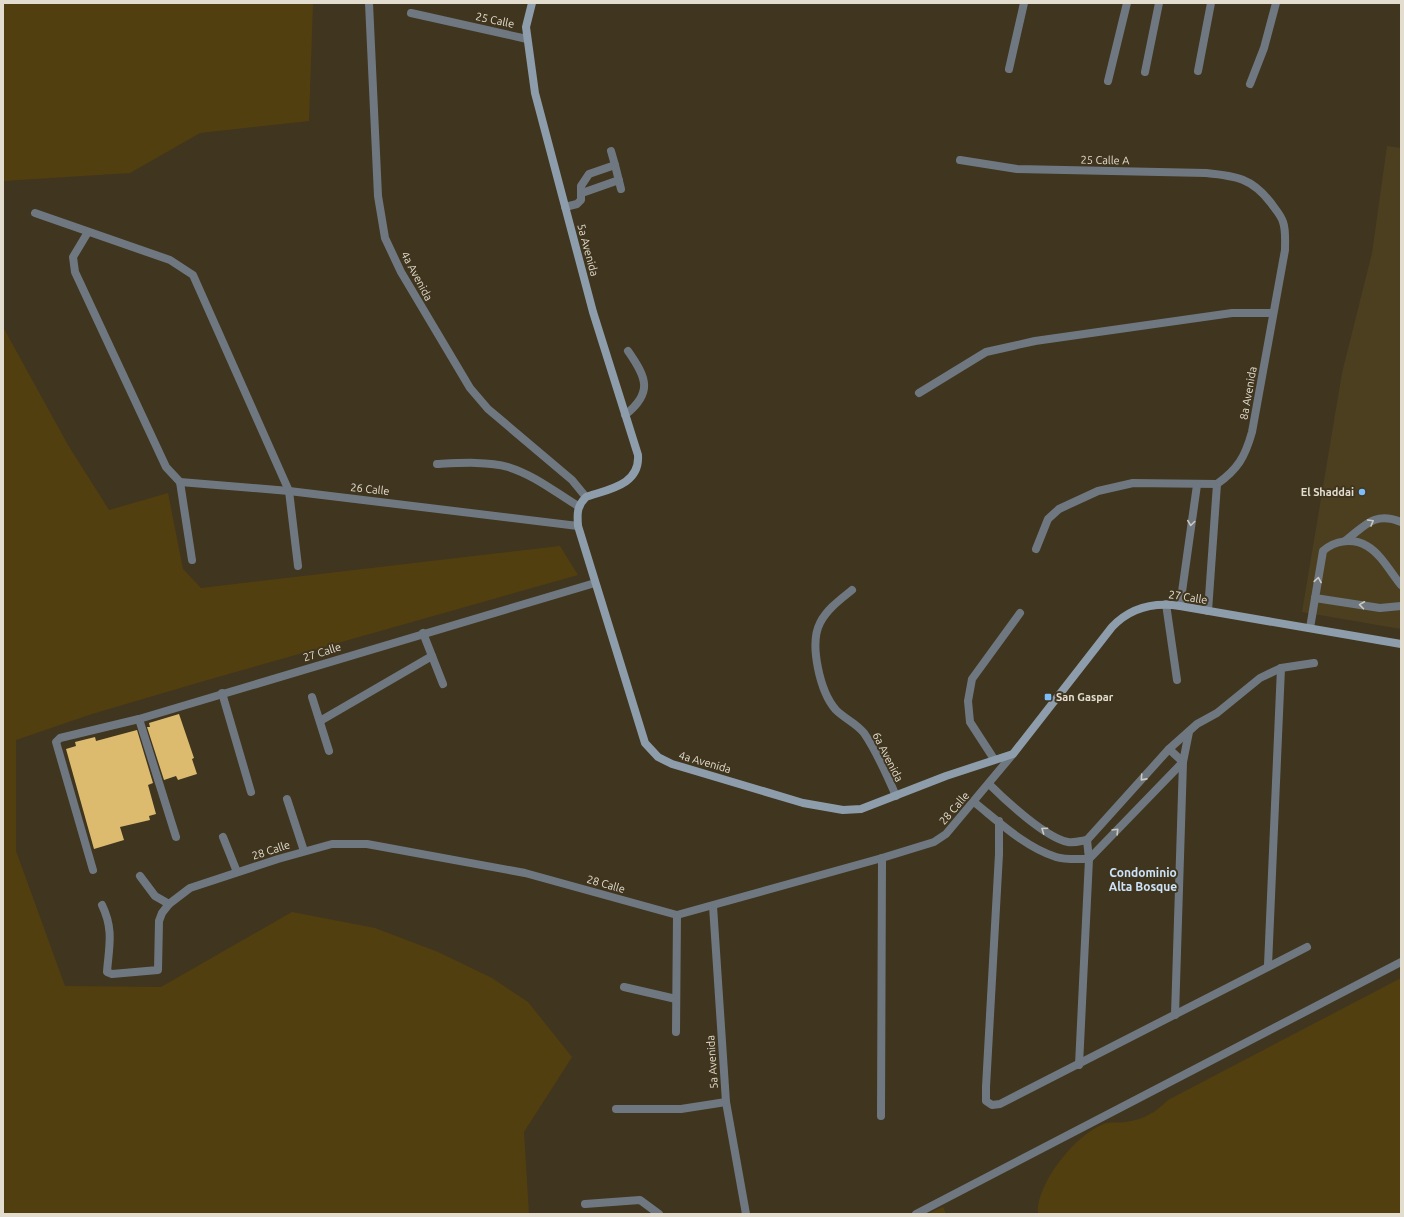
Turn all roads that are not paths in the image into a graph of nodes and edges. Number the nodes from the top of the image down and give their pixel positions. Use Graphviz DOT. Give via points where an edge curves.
graph roads {
  1 [pos="369,3"];
  2 [pos="532,3"];
  3 [pos="1024,3"];
  4 [pos="1127,3"];
  5 [pos="1159,3"];
  6 [pos="1211,3"];
  7 [pos="1276,3"];
  8 [pos="412,13"];
  9 [pos="527,39"];
  10 [pos="1009,70"];
  11 [pos="1145,72"];
  12 [pos="1198,72"];
  13 [pos="1108,81"];
  14 [pos="1250,84"];
  15 [pos="611,151"];
  16 [pos="960,160"];
  17 [pos="615,165"];
  18 [pos="619,180"];
  19 [pos="1248,181"];
  20 [pos="621,189"];
  21 [pos="582,193"];
  22 [pos="566,206"];
  23 [pos="34,213"];
  24 [pos="88,232"];
  25 [pos="1273,313"];
  26 [pos="628,351"];
  27 [pos="919,393"];
  28 [pos="625,415"];
  29 [pos="437,464"];
  30 [pos="180,482"];
  31 [pos="1217,484"];
  32 [pos="1197,485"];
  33 [pos="289,491"];
  34 [pos="586,497"];
  35 [pos="578,506"];
  36 [pos="1401,522"];
  37 [pos="578,526"];
  38 [pos="1345,541"];
  39 [pos="1036,549"];
  40 [pos="192,560"];
  41 [pos="298,566"];
  42 [pos="595,583"];
  43 [pos="1401,584"];
  44 [pos="852,590"];
  45 [pos="1315,598"];
  46 [pos="1166,604"];
  47 [pos="1180,606"];
  48 [pos="1401,606"];
  49 [pos="1208,611"];
  50 [pos="1020,613"];
  51 [pos="1310,628"];
  52 [pos="423,633"];
  53 [pos="1401,644"];
  54 [pos="432,656"];
  55 [pos="1314,663"];
  56 [pos="1281,668"];
  57 [pos="1177,680"];
  58 [pos="442,684"];
  59 [pos="222,693"];
  60 [pos="312,697"];
  61 [pos="139,719"];
  62 [pos="320,721"];
  63 [pos="1189,732"];
  64 [pos="1169,749"];
  65 [pos="329,751"];
  66 [pos="1013,754"];
  67 [pos="994,759"];
  68 [pos="1183,762"];
  69 [pos="989,784"];
  70 [pos="251,792"];
  71 [pos="896,796"];
  72 [pos="287,799"];
  73 [pos="974,802"];
  74 [pos="999,821"];
  75 [pos="176,837"];
  76 [pos="223,837"];
  77 [pos="1087,840"];
  78 [pos="304,851"];
  79 [pos="882,858"];
  80 [pos="1089,859"];
  81 [pos="93,870"];
  82 [pos="237,872"];
  83 [pos="140,876"];
  84 [pos="169,904"];
  85 [pos="102,905"];
  86 [pos="713,906"];
  87 [pos="677,915"];
  88 [pos="1306,947"];
  89 [pos="1401,962"];
  90 [pos="1268,966"];
  91 [pos="624,987"];
  92 [pos="676,999"];
  93 [pos="1175,1015"];
  94 [pos="676,1032"];
  95 [pos="1079,1065"];
  96 [pos="726,1102"];
  97 [pos="616,1110"];
  98 [pos="881,1116"];
  99 [pos="585,1204"];
  100 [pos="659,1214"];
  101 [pos="746,1214"];
  102 [pos="916,1214"];
  1 -- 34 [label="street, 4a Avenida" via="378,196 385,238 401,272 470,388 488,409 572,480"];
  2 -- 9 [label="street, 5a Avenida" via="526,27"];
  3 -- 10 [label="street"];
  4 -- 13 [label="street"];
  5 -- 11 [label="street"];
  6 -- 12 [label="street"];
  7 -- 14 [label="street" via="1264,48"];
  8 -- 9 [label="street, 25 Calle"];
  9 -- 22 [label="street, 5a Avenida" via="535,93"];
  15 -- 17 [label="street"];
  16 -- 19 [label="street, 25 Calle A" via="1017,169 1206,173 1228,175"];
  17 -- 18 [label="street"];
  17 -- 21 [label="street" via="589,174 581,186"];
  18 -- 20 [label="street"];
  18 -- 21 [label="street"];
  19 -- 25 [label="street, 8a Avenida" via="1268,200 1283,222 1285,250"];
  21 -- 22 [label="street" via="577,204"];
  22 -- 28 [label="street, 5a Avenida" via="593,312"];
  23 -- 24 [label="street"];
  24 -- 30 [label="street" via="73,256 75,272 166,467"];
  24 -- 33 [label="street" via="170,260 193,275"];
  25 -- 27 [label="street" via="1232,313 1036,341 986,352"];
  25 -- 31 [label="street, 8a Avenida" via="1252,432 1245,456 1228,477"];
  26 -- 28 [label="street" via="640,367 645,389 639,404"];
  28 -- 34 [label="street, 5a Avenida" via="637,452 636,470 629,481"];
  29 -- 35 [label="street" via="467,463 507,467 545,484"];
  30 -- 33 [label="street, 26 Calle"];
  30 -- 40 [label="street"];
  31 -- 32 [label="street"];
  31 -- 49 [label="street"];
  32 -- 39 [label="street" via="1133,484 1098,491 1059,509 1048,519"];
  32 -- 47 [label="street, one-way"];
  33 -- 37 [label="street, 26 Calle"];
  33 -- 41 [label="street"];
  34 -- 35 [label="street"];
  35 -- 37 [label="street, 4a Avenida"];
  38 -- 36 [label="street, one-way" via="1373,519 1384,518"];
  37 -- 42 [label="street, 4a Avenida"];
  38 -- 43 [label="street" via="1367,546"];
  45 -- 38 [label="street, one-way" via="1323,551 1335,542"];
  42 -- 52 [label="street, 27 Calle"];
  42 -- 71 [label="street, 4a Avenida" via="645,743 658,757 672,764 803,803 830,808 861,809"];
  44 -- 71 [label="street, 6a Avenida" via="834,605 820,623 814,644 819,670 825,690 836,710 853,721 864,733"];
  48 -- 45 [label="street, one-way" via="1380,608"];
  45 -- 51 [label="street"];
  46 -- 47 [label="street, 27 Calle"];
  46 -- 57 [label="street"];
  46 -- 66 [label="street, 27 Calle" via="1151,606 1123,616"];
  47 -- 49 [label="street, 27 Calle"];
  49 -- 51 [label="street, 27 Calle"];
  50 -- 67 [label="street" via="972,679 968,701 970,722"];
  51 -- 53 [label="street, 27 Calle"];
  52 -- 54 [label="street"];
  52 -- 59 [label="street, 27 Calle"];
  54 -- 58 [label="street"];
  54 -- 62 [label="street"];
  55 -- 56 [label="street"];
  56 -- 63 [label="street" via="1260,678"];
  56 -- 90 [label="street"];
  59 -- 61 [label="street, 27 Calle"];
  59 -- 70 [label="street"];
  60 -- 62 [label="street"];
  61 -- 75 [label="street"];
  61 -- 81 [label="street, 27 Calle" via="60,738 56,742"];
  62 -- 65 [label="street"];
  63 -- 64 [label="street"];
  63 -- 68 [label="street"];
  64 -- 68 [label="street"];
  64 -- 77 [label="street, one-way"];
  66 -- 67 [label="street, 4a Avenida"];
  66 -- 69 [label="street, 28 Calle"];
  67 -- 71 [label="street, 4a Avenida"];
  80 -- 68 [label="street, one-way"];
  68 -- 93 [label="street"];
  69 -- 73 [label="street, 28 Calle"];
  77 -- 69 [label="street, one-way" via="1070,842 1058,839"];
  72 -- 78 [label="street"];
  73 -- 74 [label="street"];
  73 -- 79 [label="street, 28 Calle" via="946,834 934,842"];
  74 -- 80 [label="street" via="1015,835 1046,853 1057,857"];
  74 -- 95 [label="street" via="986,1101 992,1105 1000,1104"];
  76 -- 82 [label="street"];
  77 -- 80 [label="street"];
  78 -- 82 [label="street, 28 Calle"];
  78 -- 87 [label="street, 28 Calle" via="332,844 367,844 525,873"];
  79 -- 86 [label="street, 28 Calle"];
  79 -- 98 [label="street"];
  80 -- 95 [label="street"];
  82 -- 84 [label="street, 28 Calle" via="190,888"];
  83 -- 84 [label="street" via="155,896"];
  84 -- 85 [label="street, 28 Calle" via="159,921 158,970 112,974 108,972 109,920"];
  86 -- 87 [label="street, 28 Calle"];
  86 -- 96 [label="street, 5a Avenida"];
  87 -- 92 [label="street"];
  88 -- 90 [label="street"];
  89 -- 102 [label="street"];
  90 -- 93 [label="street"];
  91 -- 92 [label="street"];
  92 -- 94 [label="street"];
  93 -- 95 [label="street"];
  96 -- 97 [label="street" via="681,1109"];
  96 -- 101 [label="street, 5a Avenida"];
  99 -- 100 [label="street" via="640,1200"];
}
